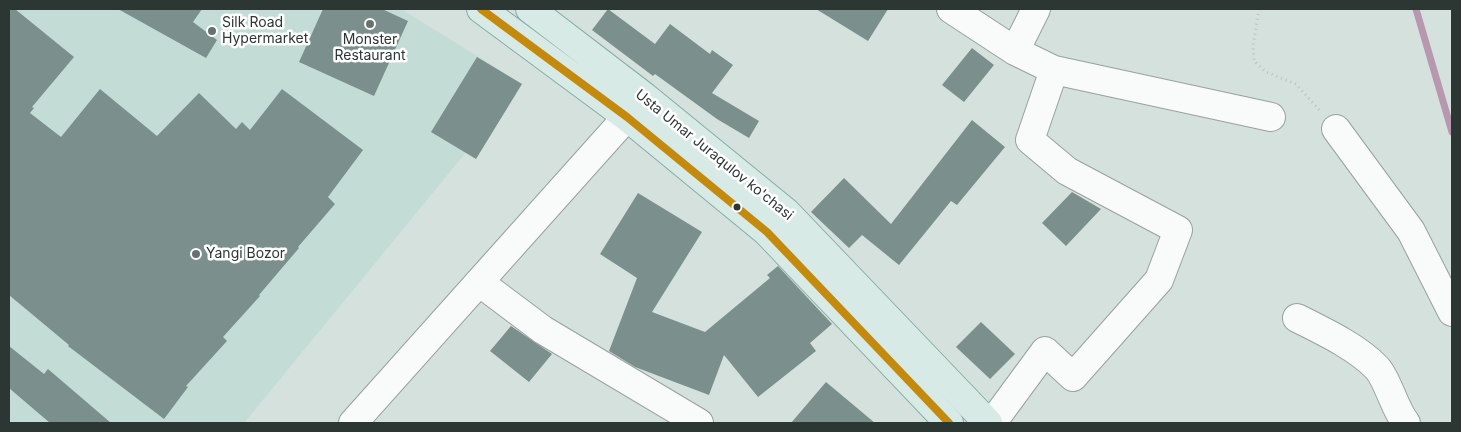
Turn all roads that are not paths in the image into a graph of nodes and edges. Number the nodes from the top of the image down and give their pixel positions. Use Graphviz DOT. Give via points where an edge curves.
graph roads {
  1 [pos="481,9"];
  2 [pos="530,9"];
  3 [pos="951,9"];
  4 [pos="1036,9"];
  5 [pos="1014,51"];
  6 [pos="1054,70"];
  7 [pos="645,97"];
  8 [pos="1271,117"];
  9 [pos="626,118"];
  10 [pos="1336,129"];
  11 [pos="479,282"];
  12 [pos="1452,312"];
  13 [pos="1297,318"];
  14 [pos="354,423"];
  15 [pos="699,423"];
  16 [pos="949,423"];
  17 [pos="990,423"];
  18 [pos="1406,423"];
  1 -- 9 [label="main road, Usta Umar Juraqulov ko'chasi"];
  2 -- 7 [label="main road, Usta Umar Juraqulov ko'chasi"];
  3 -- 5 [label="street"];
  4 -- 5 [label="street"];
  5 -- 6 [label="street"];
  6 -- 8 [label="street"];
  6 -- 17 [label="street" via="1030,140 1067,171 1178,230 1159,280 1073,377 1045,351"];
  7 -- 9 [label="street"];
  7 -- 17 [label="main road, Usta Umar Juraqulov ko'chasi" via="786,212"];
  9 -- 11 [label="street"];
  9 -- 16 [label="main road, Usta Umar Juraqulov ko'chasi" via="767,232"];
  10 -- 12 [label="street" via="1410,231"];
  11 -- 14 [label="street"];
  11 -- 15 [label="street" via="543,330"];
  13 -- 18 [label="street" via="1337,338 1378,369"];
}
